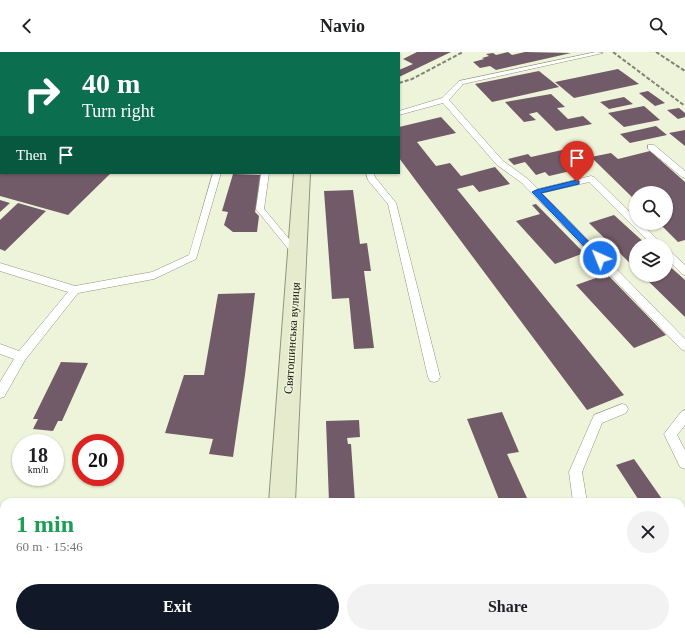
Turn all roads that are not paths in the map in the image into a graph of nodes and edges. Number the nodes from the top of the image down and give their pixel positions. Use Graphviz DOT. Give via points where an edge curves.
graph roads {
  1 [pos="106,52"];
  2 [pos="156,52"];
  3 [pos="600,53"];
  4 [pos="445,100"];
  5 [pos="400,113"];
  6 [pos="651,147"];
  7 [pos="217,174"];
  8 [pos="265,174"];
  9 [pos="302,174"];
  10 [pos="370,174"];
  11 [pos="685,175"];
  12 [pos="536,192"];
  13 [pos="651,238"];
  14 [pos="297,254"];
  15 [pos="685,255"];
  16 [pos="674,260"];
  17 [pos="0,267"];
  18 [pos="685,271"];
  19 [pos="75,290"];
  20 [pos="685,346"];
  21 [pos="0,349"];
  22 [pos="21,357"];
  23 [pos="434,377"];
  24 [pos="0,392"];
  25 [pos="622,410"];
  26 [pos="685,416"];
  27 [pos="685,463"];
  28 [pos="282,498"];
  29 [pos="579,498"];
  1 -- 2 [label="lane"];
  3 -- 4 [label="lane" via="461,82"];
  4 -- 5 [label="lane"];
  4 -- 12 [label="lane" via="500,163"];
  6 -- 11 [label="lane"];
  7 -- 19 [label="lane" via="193,257 154,275"];
  8 -- 14 [label="lane" via="260,209"];
  9 -- 14 [label="main road, Святошинська вулиця"];
  10 -- 23 [label="lane" via="392,203"];
  12 -- 13 [label="lane" via="591,179"];
  12 -- 20 [label="lane"];
  14 -- 28 [label="main road, Святошинська вулиця"];
  15 -- 16 [label="lane"];
  16 -- 18 [label="lane"];
  17 -- 19 [label="lane"];
  19 -- 22 [label="lane"];
  21 -- 22 [label="lane"];
  22 -- 24 [label="lane"];
  25 -- 29 [label="lane" via="598,419 575,472"];
  26 -- 27 [label="lane" via="670,434"];
}
